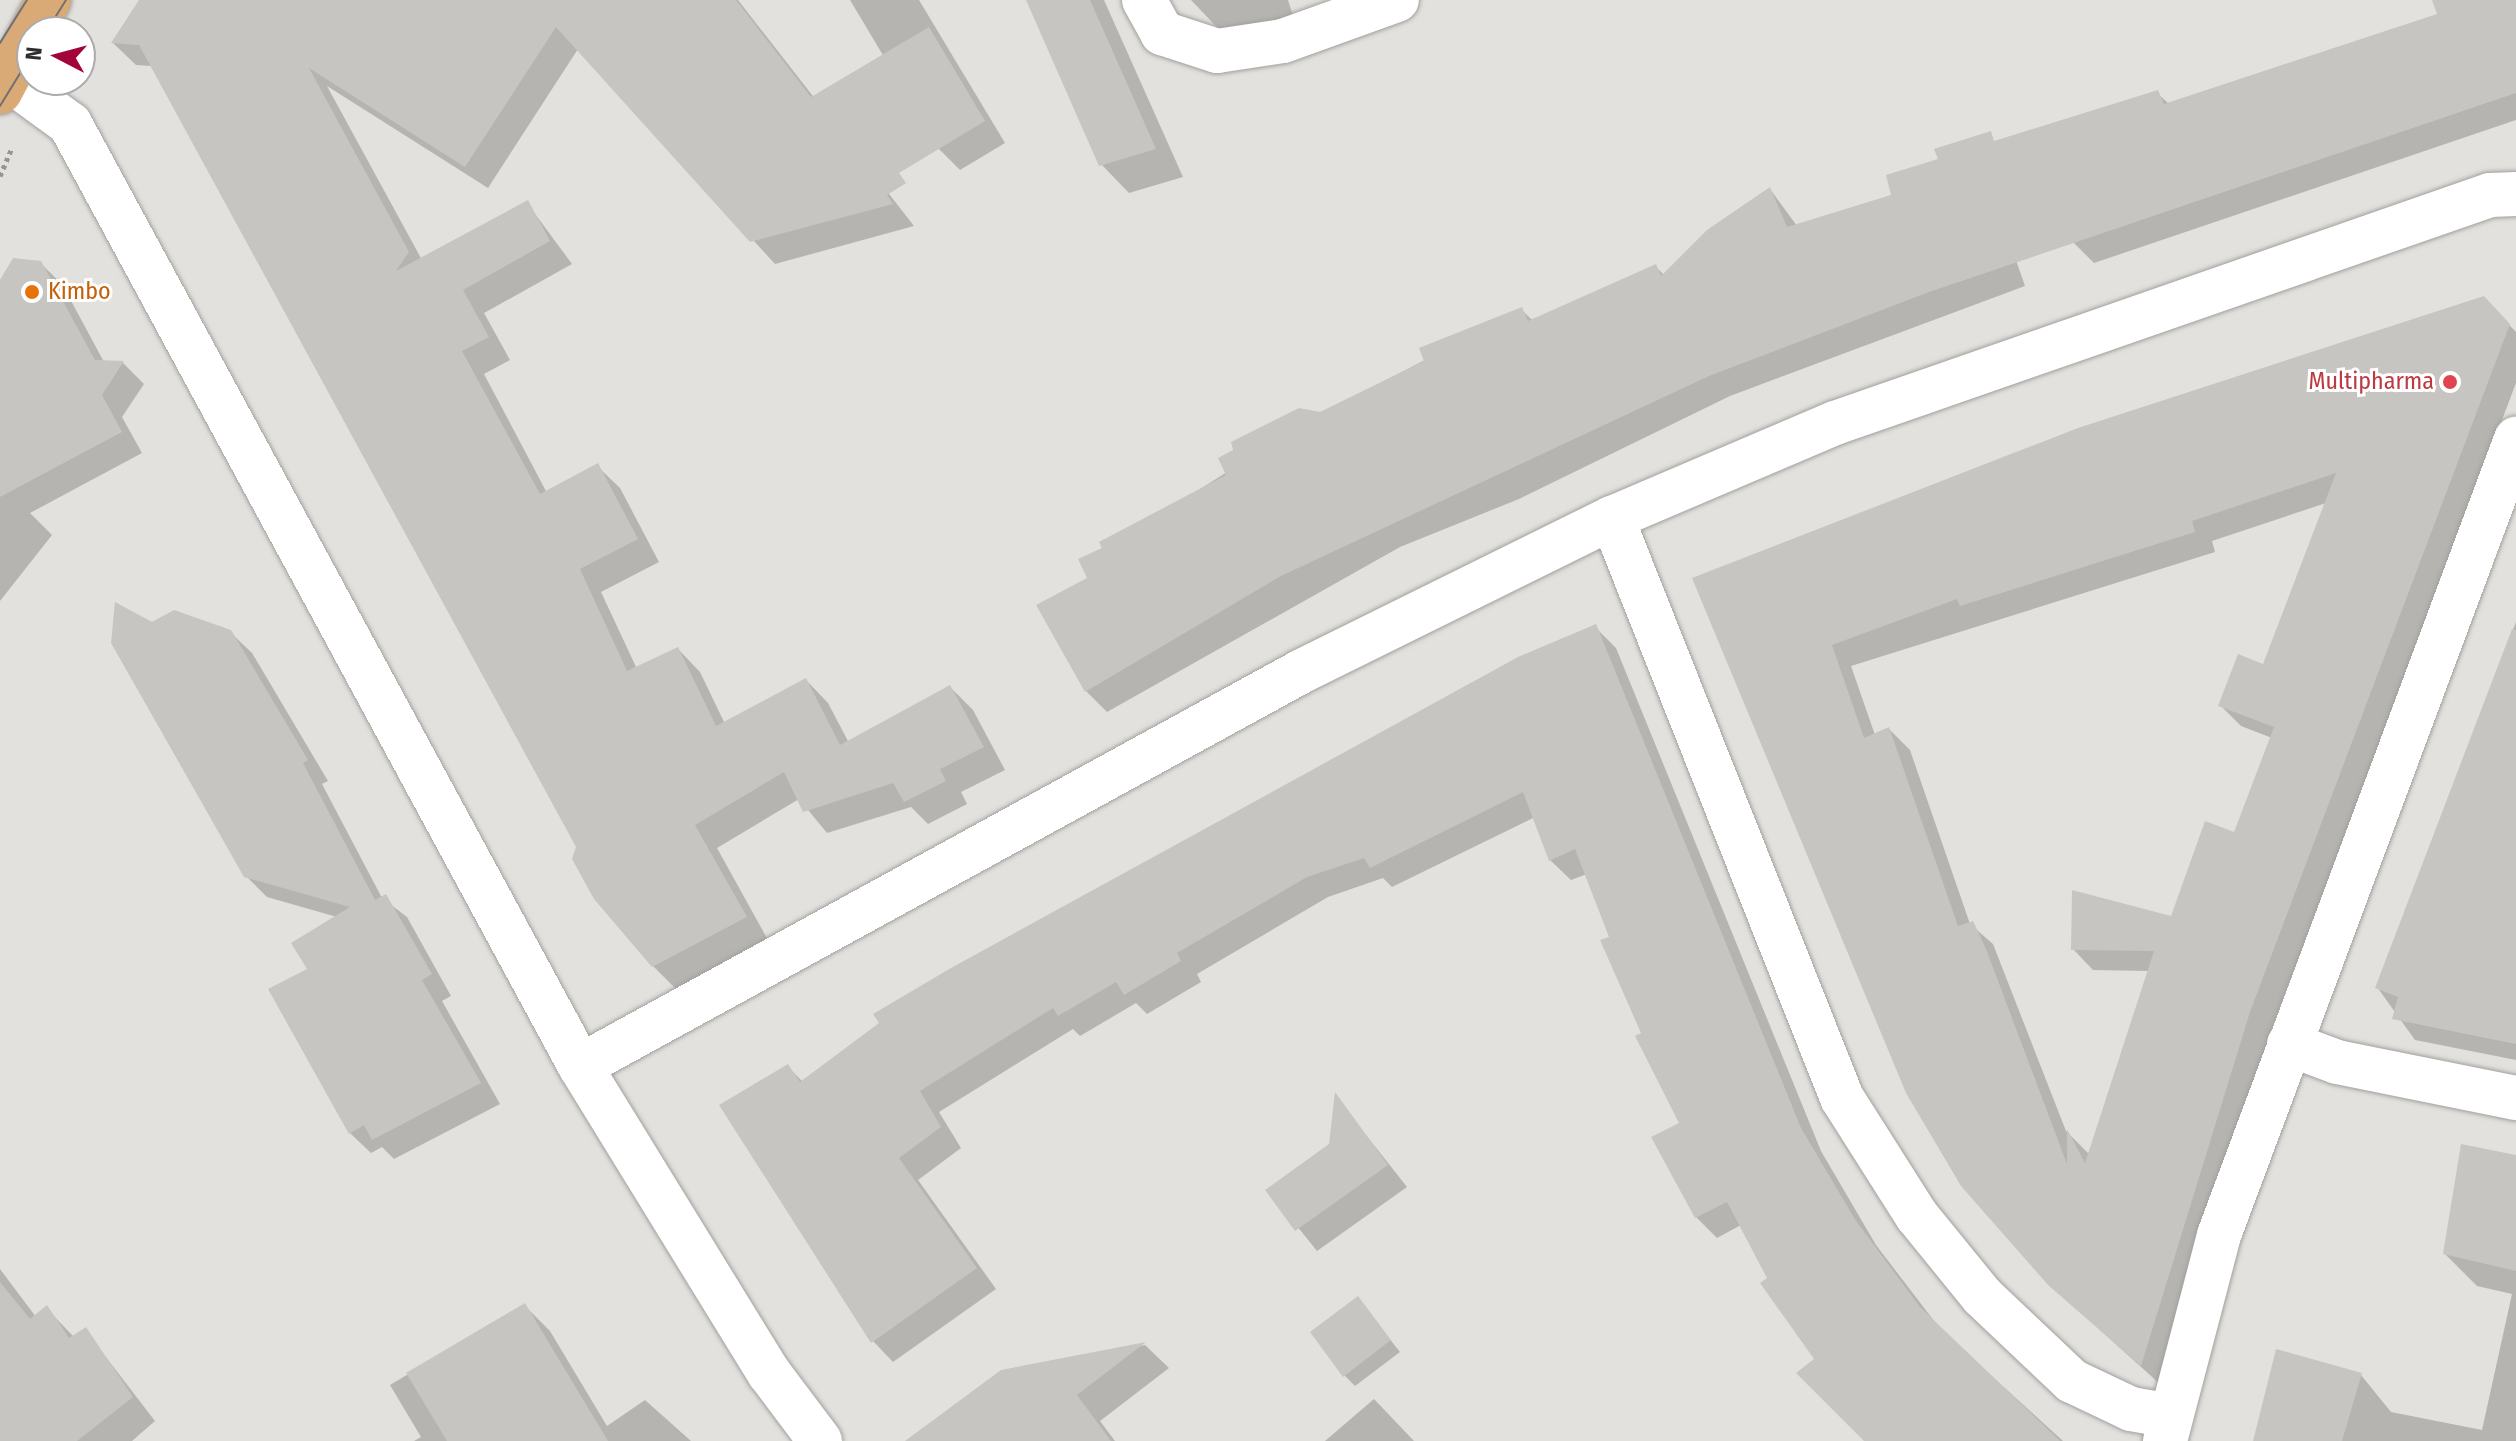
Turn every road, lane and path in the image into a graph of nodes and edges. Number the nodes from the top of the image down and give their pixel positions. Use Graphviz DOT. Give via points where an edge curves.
graph roads {
  1 [pos="49,0"];
  2 [pos="1144,0"];
  3 [pos="1397,0"];
  4 [pos="3,81"];
  5 [pos="2516,194"];
  6 [pos="2516,439"];
  7 [pos="1612,518"];
  8 [pos="2289,1044"];
  9 [pos="580,1066"];
  10 [pos="2516,1098"];
  11 [pos="2167,1429"];
  12 [pos="820,1441"];
  1 -- 4 [label="main road"];
  2 -- 3 [label="street" via="1162,33 1217,51 1283,41"];
  4 -- 9 [label="street" via="70,124"];
  5 -- 7 [label="street" via="2475,200 1849,418"];
  6 -- 8 [label="street"];
  7 -- 9 [label="street" via="1302,671"];
  7 -- 11 [label="street" via="1842,1098 1917,1216 1982,1296 2072,1381"];
  8 -- 10 [label="street" via="2337,1062"];
  8 -- 11 [label="street" via="2219,1235"];
  9 -- 12 [label="street" via="769,1373"];
}
